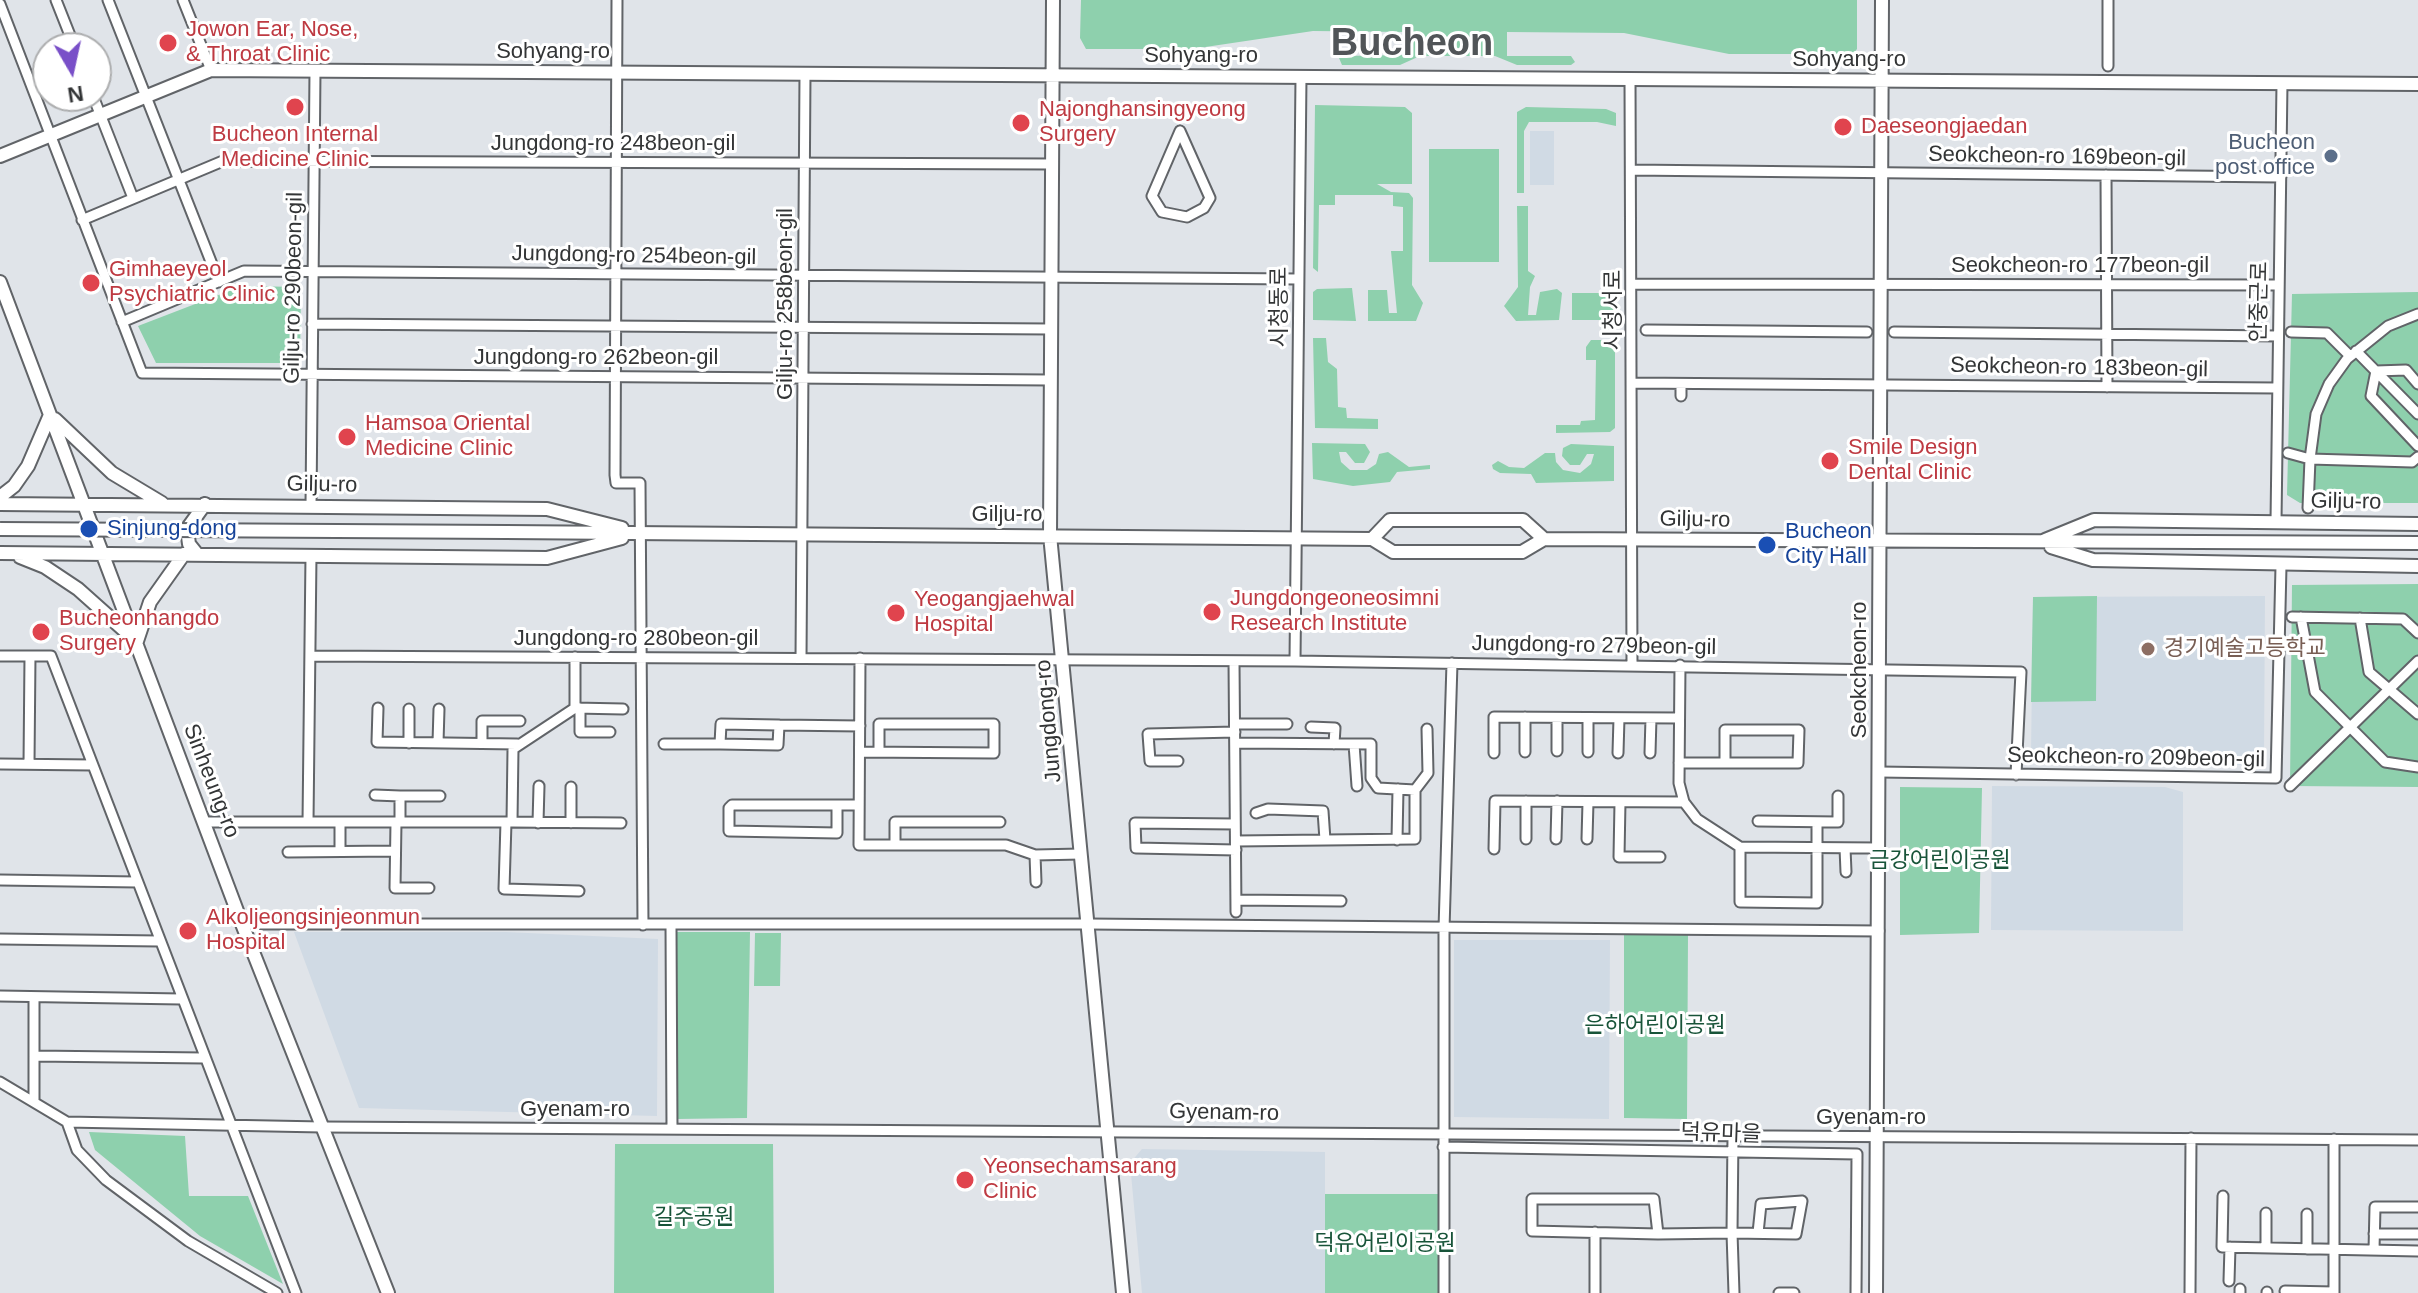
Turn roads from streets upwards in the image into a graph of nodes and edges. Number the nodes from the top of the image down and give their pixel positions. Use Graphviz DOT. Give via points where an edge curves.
graph roads {
  1 [pos="56,0"];
  2 [pos="108,0"];
  3 [pos="183,0"];
  4 [pos="617,0"];
  5 [pos="1053,0"];
  6 [pos="1882,0"];
  7 [pos="2108,0"];
  8 [pos="0,4"];
  9 [pos="69,32"];
  10 [pos="2108,66"];
  11 [pos="211,70"];
  12 [pos="315,71"];
  13 [pos="616,73"];
  14 [pos="805,74"];
  15 [pos="1052,75"];
  16 [pos="1301,77"];
  17 [pos="1630,79"];
  18 [pos="1882,80"];
  19 [pos="2282,83"];
  20 [pos="2418,84"];
  21 [pos="146,96"];
  22 [pos="99,112"];
  23 [pos="100,115"];
  24 [pos="49,136"];
  25 [pos="0,156"];
  26 [pos="615,162"];
  27 [pos="804,162"];
  28 [pos="314,163"];
  29 [pos="1051,164"];
  30 [pos="1631,170"];
  31 [pos="1881,172"];
  32 [pos="2106,175"];
  33 [pos="2281,177"];
  34 [pos="178,180"];
  35 [pos="133,198"];
  36 [pos="1210,198"];
  37 [pos="82,220"];
  38 [pos="312,271"];
  39 [pos="614,274"];
  40 [pos="804,276"];
  41 [pos="1050,278"];
  42 [pos="1298,279"];
  43 [pos="0,282"];
  44 [pos="219,282"];
  45 [pos="1881,283"];
  46 [pos="1632,284"];
  47 [pos="2107,284"];
  48 [pos="2278,285"];
  49 [pos="2418,314"];
  50 [pos="122,322"];
  51 [pos="312,324"];
  52 [pos="614,326"];
  53 [pos="804,326"];
  54 [pos="1050,329"];
  55 [pos="1646,330"];
  56 [pos="1867,332"];
  57 [pos="1894,332"];
  58 [pos="2291,332"];
  59 [pos="2107,335"];
  60 [pos="2278,336"];
  61 [pos="2353,354"];
  62 [pos="2376,371"];
  63 [pos="311,375"];
  64 [pos="614,377"];
  65 [pos="804,377"];
  66 [pos="1049,380"];
  67 [pos="1632,383"];
  68 [pos="1681,384"];
  69 [pos="2418,384"];
  70 [pos="1881,385"];
  71 [pos="2107,387"];
  72 [pos="2277,388"];
  73 [pos="1681,396"];
  74 [pos="2418,414"];
  75 [pos="50,415"];
  76 [pos="2418,446"];
  77 [pos="2288,453"];
  78 [pos="2418,457"];
  79 [pos="2310,459"];
  80 [pos="0,497"];
  81 [pos="162,503"];
  82 [pos="0,504"];
  83 [pos="205,504"];
  84 [pos="86,505"];
  85 [pos="311,505"];
  86 [pos="2308,508"];
  87 [pos="2276,521"];
  88 [pos="2418,524"];
  89 [pos="0,529"];
  90 [pos="641,533"];
  91 [pos="803,534"];
  92 [pos="1050,535"];
  93 [pos="1297,538"];
  94 [pos="1372,539"];
  95 [pos="1544,539"];
  96 [pos="1633,540"];
  97 [pos="1881,542"];
  98 [pos="2037,543"];
  99 [pos="2418,543"];
  100 [pos="4,553"];
  101 [pos="184,554"];
  102 [pos="197,554"];
  103 [pos="105,555"];
  104 [pos="311,555"];
  105 [pos="2281,566"];
  106 [pos="2418,566"];
  107 [pos="2360,618"];
  108 [pos="2418,633"];
  109 [pos="137,641"];
  110 [pos="0,656"];
  111 [pos="30,656"];
  112 [pos="310,656"];
  113 [pos="575,657"];
  114 [pos="641,658"];
  115 [pos="801,658"];
  116 [pos="860,658"];
  117 [pos="1063,659"];
  118 [pos="1234,661"];
  119 [pos="1295,661"];
  120 [pos="2418,661"];
  121 [pos="1452,663"];
  122 [pos="1632,664"];
  123 [pos="1680,665"];
  124 [pos="1880,668"];
  125 [pos="2387,691"];
  126 [pos="378,708"];
  127 [pos="577,708"];
  128 [pos="409,709"];
  129 [pos="439,709"];
  130 [pos="623,709"];
  131 [pos="2418,714"];
  132 [pos="1525,717"];
  133 [pos="1557,718"];
  134 [pos="1588,718"];
  135 [pos="1619,718"];
  136 [pos="1651,718"];
  137 [pos="1679,718"];
  138 [pos="520,721"];
  139 [pos="1287,724"];
  140 [pos="779,725"];
  141 [pos="860,726"];
  142 [pos="1311,727"];
  143 [pos="2350,728"];
  144 [pos="1427,729"];
  145 [pos="610,732"];
  146 [pos="1235,733"];
  147 [pos="409,743"];
  148 [pos="438,743"];
  149 [pos="482,743"];
  150 [pos="517,744"];
  151 [pos="664,744"];
  152 [pos="720,744"];
  153 [pos="1334,744"];
  154 [pos="1354,744"];
  155 [pos="1557,751"];
  156 [pos="860,752"];
  157 [pos="879,752"];
  158 [pos="1525,752"];
  159 [pos="1588,752"];
  160 [pos="1494,753"];
  161 [pos="1618,753"];
  162 [pos="1650,753"];
  163 [pos="1178,761"];
  164 [pos="1679,763"];
  165 [pos="1725,763"];
  166 [pos="0,764"];
  167 [pos="29,764"];
  168 [pos="92,765"];
  169 [pos="2418,767"];
  170 [pos="1880,772"];
  171 [pos="2016,775"];
  172 [pos="539,786"];
  173 [pos="1357,786"];
  174 [pos="2290,786"];
  175 [pos="571,787"];
  176 [pos="1398,789"];
  177 [pos="1415,790"];
  178 [pos="375,795"];
  179 [pos="400,796"];
  180 [pos="440,796"];
  181 [pos="1838,796"];
  182 [pos="1526,801"];
  183 [pos="1557,801"];
  184 [pos="1588,802"];
  185 [pos="1620,802"];
  186 [pos="1684,802"];
  187 [pos="837,805"];
  188 [pos="859,805"];
  189 [pos="1256,813"];
  190 [pos="1758,821"];
  191 [pos="205,822"];
  192 [pos="308,822"];
  193 [pos="340,822"];
  194 [pos="398,822"];
  195 [pos="509,822"];
  196 [pos="1000,822"];
  197 [pos="1817,822"];
  198 [pos="538,823"];
  199 [pos="571,823"];
  200 [pos="621,823"];
  201 [pos="1235,824"];
  202 [pos="1526,839"];
  203 [pos="1556,839"];
  204 [pos="1587,839"];
  205 [pos="1325,840"];
  206 [pos="1397,840"];
  207 [pos="895,845"];
  208 [pos="1236,845"];
  209 [pos="1740,847"];
  210 [pos="1817,847"];
  211 [pos="1845,848"];
  212 [pos="1879,848"];
  213 [pos="1494,849"];
  214 [pos="340,851"];
  215 [pos="395,851"];
  216 [pos="288,852"];
  217 [pos="1081,854"];
  218 [pos="1035,855"];
  219 [pos="1660,857"];
  220 [pos="1846,872"];
  221 [pos="0,880"];
  222 [pos="137,882"];
  223 [pos="1036,882"];
  224 [pos="429,888"];
  225 [pos="579,891"];
  226 [pos="1236,900"];
  227 [pos="1341,901"];
  228 [pos="1236,912"];
  229 [pos="242,924"];
  230 [pos="1088,924"];
  231 [pos="643,925"];
  232 [pos="671,925"];
  233 [pos="1444,929"];
  234 [pos="1879,931"];
  235 [pos="0,939"];
  236 [pos="159,941"];
  237 [pos="0,996"];
  238 [pos="34,997"];
  239 [pos="181,999"];
  240 [pos="34,1056"];
  241 [pos="204,1058"];
  242 [pos="0,1082"];
  243 [pos="34,1102"];
  244 [pos="67,1122"];
  245 [pos="229,1124"];
  246 [pos="322,1127"];
  247 [pos="672,1129"];
  248 [pos="1108,1130"];
  249 [pos="1444,1134"];
  250 [pos="1733,1135"];
  251 [pos="1877,1136"];
  252 [pos="2191,1138"];
  253 [pos="2334,1139"];
  254 [pos="2418,1140"];
  255 [pos="1443,1147"];
  256 [pos="1733,1153"];
  257 [pos="2223,1196"];
  258 [pos="2418,1207"];
  259 [pos="2266,1213"];
  260 [pos="2307,1214"];
  261 [pos="1595,1232"];
  262 [pos="1732,1233"];
  263 [pos="1758,1233"];
  264 [pos="1658,1234"];
  265 [pos="2374,1234"];
  266 [pos="2417,1234"];
  267 [pos="2230,1247"];
  268 [pos="2266,1248"];
  269 [pos="2307,1249"];
  270 [pos="2334,1249"];
  271 [pos="2374,1250"];
  272 [pos="2418,1251"];
  273 [pos="2229,1281"];
  274 [pos="2285,1291"];
  275 [pos="277,1293"];
  276 [pos="296,1293"];
  277 [pos="388,1293"];
  278 [pos="1123,1293"];
  279 [pos="1444,1293"];
  280 [pos="1595,1293"];
  281 [pos="1734,1293"];
  282 [pos="1779,1293"];
  283 [pos="1794,1293"];
  284 [pos="1856,1293"];
  285 [pos="1876,1293"];
  286 [pos="2190,1293"];
  287 [pos="2334,1293"];
  1 -- 9 [label="street"];
  2 -- 21 [label="street"];
  3 -- 11 [label="street"];
  4 -- 13 [label="street"];
  5 -- 15 [label="street, Jungdong-ro"];
  6 -- 18 [label="street, Seokcheon-ro"];
  7 -- 10 [label="street"];
  8 -- 24 [label="street"];
  11 -- 12 [label="street, Sohyang-ro"];
  11 -- 21 [label="street, Sohyang-ro"];
  12 -- 13 [label="street, Sohyang-ro"];
  12 -- 28 [label="street, Gilju-ro 290beon-gil"];
  13 -- 14 [label="street, Sohyang-ro"];
  13 -- 26 [label="street"];
  14 -- 15 [label="street, Sohyang-ro"];
  14 -- 27 [label="street, Gilju-ro 258beon-gil"];
  15 -- 16 [label="street, Sohyang-ro"];
  15 -- 29 [label="street, Jungdong-ro"];
  16 -- 17 [label="street, Sohyang-ro"];
  16 -- 42 [label="street, 시청동로"];
  17 -- 18 [label="street, Sohyang-ro"];
  17 -- 30 [label="street, 시청서로"];
  18 -- 19 [label="street, Sohyang-ro"];
  18 -- 31 [label="street, Seokcheon-ro"];
  19 -- 20 [label="street, Sohyang-ro"];
  19 -- 33 [label="street, 안중근로"];
  21 -- 23 [label="street, Sohyang-ro"];
  21 -- 34 [label="street"];
  22 -- 23 [label="street"];
  23 -- 24 [label="street, Sohyang-ro"];
  23 -- 35 [label="street"];
  24 -- 25 [label="street, Sohyang-ro"];
  24 -- 37 [label="street"];
  26 -- 27 [label="street, Jungdong-ro 248beon-gil"];
  26 -- 28 [label="street, Jungdong-ro 248beon-gil"];
  26 -- 39 [label="street"];
  27 -- 29 [label="street, Jungdong-ro 248beon-gil"];
  27 -- 40 [label="street, Gilju-ro 258beon-gil"];
  28 -- 34 [label="street, Jungdong-ro 248beon-gil" via="223,161"];
  28 -- 38 [label="street, Gilju-ro 290beon-gil"];
  29 -- 41 [label="street, Jungdong-ro"];
  30 -- 31 [label="street, Seokcheon-ro 169beon-gil"];
  30 -- 46 [label="street, 시청서로"];
  31 -- 32 [label="street, Seokcheon-ro 169beon-gil"];
  31 -- 45 [label="street, Seokcheon-ro"];
  32 -- 33 [label="street, Seokcheon-ro 169beon-gil"];
  32 -- 47 [label="street"];
  33 -- 48 [label="street, 안중근로"];
  34 -- 35 [label="street, Jungdong-ro 248beon-gil"];
  34 -- 44 [label="street"];
  35 -- 37 [label="street, Jungdong-ro 248beon-gil"];
  36 -- 36 [label="street" via="1196,214 1178,217 1162,212 1152,196 1180,131"];
  37 -- 50 [label="street"];
  38 -- 39 [label="street, Jungdong-ro 254beon-gil"];
  38 -- 44 [label="street, Jungdong-ro 254beon-gil" via="244,271"];
  38 -- 51 [label="street, Gilju-ro 290beon-gil"];
  39 -- 40 [label="street, Jungdong-ro 254beon-gil"];
  39 -- 52 [label="street"];
  40 -- 41 [label="street, Jungdong-ro 254beon-gil"];
  40 -- 53 [label="street, Gilju-ro 258beon-gil"];
  41 -- 42 [label="street, Jungdong-ro 254beon-gil"];
  41 -- 54 [label="street, Jungdong-ro"];
  42 -- 93 [label="street, 시청동로"];
  43 -- 75 [label="street, Sinheung-ro"];
  44 -- 50 [label="street, Jungdong-ro 254beon-gil"];
  45 -- 46 [label="street, Seokcheon-ro 177beon-gil"];
  45 -- 47 [label="street, Seokcheon-ro 177beon-gil"];
  45 -- 70 [label="street, Seokcheon-ro"];
  46 -- 67 [label="street, 시청서로"];
  47 -- 48 [label="street, Seokcheon-ro 177beon-gil"];
  47 -- 59 [label="street"];
  48 -- 60 [label="street, 안중근로"];
  49 -- 61 [label="street" via="2388,326"];
  50 -- 63 [label="street, Jungdong-ro 262beon-gil" via="142,373"];
  51 -- 52 [label="street"];
  51 -- 63 [label="street, Gilju-ro 290beon-gil"];
  52 -- 53 [label="street"];
  52 -- 64 [label="street"];
  53 -- 54 [label="street"];
  53 -- 65 [label="street, Gilju-ro 258beon-gil"];
  54 -- 66 [label="street, Jungdong-ro"];
  55 -- 56 [label="street"];
  57 -- 59 [label="street"];
  58 -- 61 [label="street" via="2327,333"];
  59 -- 60 [label="street"];
  59 -- 71 [label="street"];
  60 -- 72 [label="street, 안중근로"];
  61 -- 62 [label="street"];
  61 -- 79 [label="street" via="2322,398"];
  62 -- 69 [label="street" via="2406,370"];
  62 -- 74 [label="street"];
  62 -- 76 [label="street" via="2371,396"];
  63 -- 64 [label="street, Jungdong-ro 262beon-gil"];
  63 -- 85 [label="street, Gilju-ro 290beon-gil"];
  64 -- 65 [label="street, Jungdong-ro 262beon-gil"];
  64 -- 90 [label="street" via="616,483 640,483"];
  65 -- 66 [label="street, Jungdong-ro 262beon-gil"];
  65 -- 91 [label="street, Gilju-ro 258beon-gil"];
  66 -- 92 [label="street, Jungdong-ro"];
  67 -- 68 [label="street, Seokcheon-ro 183beon-gil"];
  67 -- 96 [label="street, 시청서로"];
  68 -- 70 [label="street, Seokcheon-ro 183beon-gil"];
  68 -- 73 [label="street"];
  70 -- 71 [label="street, Seokcheon-ro 183beon-gil"];
  70 -- 97 [label="street, Seokcheon-ro"];
  71 -- 72 [label="street, Seokcheon-ro 183beon-gil"];
  72 -- 87 [label="street, 안중근로"];
  75 -- 80 [label="street" via="28,466"];
  75 -- 81 [label="street" via="112,473"];
  75 -- 84 [label="street, Sinheung-ro"];
  77 -- 79 [label="street"];
  78 -- 79 [label="street" via="2412,462"];
  79 -- 86 [label="street"];
  81 -- 83 [label="street, Gilju-ro"];
  81 -- 84 [label="street, Gilju-ro"];
  82 -- 84 [label="street, Gilju-ro"];
  83 -- 85 [label="street, Gilju-ro"];
  83 -- 102 [label="street" via="187,529"];
  84 -- 103 [label="street, Sinheung-ro"];
  85 -- 90 [label="street, Gilju-ro" via="547,509"];
  87 -- 88 [label="street, Gilju-ro"];
  87 -- 98 [label="street, Gilju-ro" via="2094,520"];
  89 -- 90 [label="street, Gilju-ro, bridge"];
  90 -- 91 [label="street, Gilju-ro"];
  90 -- 104 [label="street, Gilju-ro" via="547,558"];
  90 -- 114 [label="street"];
  91 -- 92 [label="street, Gilju-ro"];
  91 -- 115 [label="street, Gilju-ro 258beon-gil"];
  92 -- 93 [label="street, Gilju-ro"];
  92 -- 117 [label="street, Jungdong-ro"];
  93 -- 94 [label="street, Gilju-ro"];
  93 -- 119 [label="street, 시청동로"];
  94 -- 95 [label="street, Gilju-ro" via="1393,552 1522,552"];
  94 -- 95 [label="street, Gilju-ro" via="1390,520 1523,520"];
  95 -- 96 [label="street, Gilju-ro"];
  96 -- 97 [label="street, Gilju-ro"];
  96 -- 122 [label="street, 시청서로"];
  97 -- 98 [label="street, Gilju-ro"];
  97 -- 124 [label="street, Seokcheon-ro"];
  98 -- 99 [label="street, Gilju-ro"];
  98 -- 105 [label="street, Gilju-ro" via="2093,560"];
  100 -- 103 [label="street, Gilju-ro"];
  100 -- 109 [label="street" via="45,567"];
  101 -- 102 [label="street, Gilju-ro"];
  101 -- 103 [label="street, Gilju-ro"];
  101 -- 109 [label="street" via="150,602"];
  102 -- 104 [label="street, Gilju-ro"];
  103 -- 109 [label="street, Sinheung-ro"];
  104 -- 112 [label="street"];
  105 -- 106 [label="street, Gilju-ro"];
  105 -- 171 [label="street, Seokcheon-ro 209beon-gil" via="2276,778"];
  107 -- 108 [label="street" via="2403,619"];
  107 -- 125 [label="street" via="2369,672"];
  107 -- 143 [label="street" via="2296,617 2315,692"];
  109 -- 191 [label="street, Sinheung-ro"];
  110 -- 111 [label="street"];
  111 -- 167 [label="street"];
  111 -- 168 [label="street" via="51,656"];
  112 -- 113 [label="street, Jungdong-ro 280beon-gil"];
  112 -- 192 [label="street"];
  113 -- 114 [label="street, Jungdong-ro 280beon-gil"];
  113 -- 127 [label="street"];
  114 -- 115 [label="street, Jungdong-ro 280beon-gil"];
  114 -- 231 [label="street"];
  115 -- 116 [label="street, Jungdong-ro 280beon-gil"];
  116 -- 117 [label="street, Jungdong-ro 280beon-gil"];
  116 -- 141 [label="street"];
  117 -- 118 [label="street, Jungdong-ro 279beon-gil"];
  117 -- 217 [label="street, Jungdong-ro"];
  118 -- 119 [label="street, Jungdong-ro 279beon-gil"];
  118 -- 146 [label="street"];
  119 -- 121 [label="street, Jungdong-ro 279beon-gil"];
  120 -- 125 [label="street"];
  121 -- 122 [label="street, Jungdong-ro 279beon-gil"];
  121 -- 233 [label="street"];
  122 -- 123 [label="street, Jungdong-ro 279beon-gil"];
  123 -- 124 [label="street, Jungdong-ro 279beon-gil"];
  123 -- 137 [label="street"];
  124 -- 170 [label="street, Seokcheon-ro"];
  124 -- 171 [label="street, Jungdong-ro 279beon-gil" via="2021,672"];
  125 -- 131 [label="street"];
  125 -- 143 [label="street"];
  126 -- 147 [label="street" via="377,742"];
  127 -- 130 [label="street"];
  127 -- 145 [label="street" via="580,732"];
  127 -- 150 [label="street"];
  128 -- 147 [label="street"];
  129 -- 148 [label="street"];
  132 -- 133 [label="street"];
  132 -- 158 [label="street"];
  132 -- 160 [label="street" via="1494,717"];
  133 -- 134 [label="street"];
  133 -- 155 [label="street"];
  134 -- 135 [label="street"];
  134 -- 159 [label="street"];
  135 -- 136 [label="street"];
  135 -- 161 [label="street"];
  136 -- 137 [label="street"];
  136 -- 162 [label="street"];
  137 -- 164 [label="street"];
  138 -- 149 [label="street" via="482,721"];
  139 -- 146 [label="street"];
  140 -- 141 [label="street"];
  140 -- 152 [label="street" via="721,724"];
  140 -- 152 [label="street" via="778,745"];
  141 -- 156 [label="street"];
  142 -- 153 [label="street" via="1335,728"];
  143 -- 169 [label="street" via="2385,762"];
  143 -- 174 [label="street"];
  144 -- 177 [label="street" via="1428,773"];
  146 -- 153 [label="street"];
  146 -- 163 [label="street" via="1148,734 1150,761"];
  146 -- 201 [label="street"];
  147 -- 148 [label="street"];
  148 -- 149 [label="street"];
  149 -- 150 [label="street"];
  150 -- 195 [label="street"];
  151 -- 152 [label="street"];
  153 -- 154 [label="street"];
  154 -- 173 [label="street"];
  154 -- 176 [label="street" via="1371,744 1371,778 1378,788"];
  156 -- 157 [label="street"];
  156 -- 188 [label="street"];
  157 -- 157 [label="street" via="994,753 994,724 879,724"];
  164 -- 165 [label="street"];
  164 -- 186 [label="street"];
  165 -- 165 [label="street" via="1798,763 1799,730 1725,730"];
  166 -- 167 [label="street"];
  167 -- 168 [label="street"];
  168 -- 222 [label="street"];
  170 -- 171 [label="street, Seokcheon-ro 209beon-gil"];
  170 -- 212 [label="street, Seokcheon-ro"];
  172 -- 198 [label="street"];
  175 -- 199 [label="street"];
  176 -- 177 [label="street"];
  176 -- 206 [label="street"];
  177 -- 206 [label="street" via="1415,839"];
  178 -- 179 [label="street"];
  179 -- 180 [label="street"];
  179 -- 194 [label="street"];
  181 -- 197 [label="street" via="1838,822"];
  182 -- 183 [label="street"];
  182 -- 202 [label="street"];
  182 -- 213 [label="street" via="1495,801"];
  183 -- 184 [label="street"];
  183 -- 203 [label="street"];
  184 -- 185 [label="street"];
  184 -- 204 [label="street"];
  185 -- 186 [label="street"];
  185 -- 219 [label="street" via="1619,857"];
  186 -- 209 [label="street" via="1697,819"];
  187 -- 187 [label="street" via="732,805 729,831 837,833"];
  187 -- 188 [label="street"];
  188 -- 207 [label="street" via="859,845"];
  189 -- 205 [label="street" via="1323,811"];
  190 -- 197 [label="street"];
  191 -- 192 [label="street"];
  191 -- 229 [label="street, Sinheung-ro"];
  192 -- 193 [label="street"];
  193 -- 194 [label="street"];
  193 -- 214 [label="street"];
  194 -- 195 [label="street"];
  194 -- 215 [label="street"];
  195 -- 198 [label="street"];
  195 -- 225 [label="street" via="504,889"];
  196 -- 207 [label="street" via="895,822"];
  197 -- 210 [label="street"];
  198 -- 199 [label="street"];
  199 -- 200 [label="street"];
  201 -- 208 [label="street"];
  201 -- 208 [label="street" via="1135,823 1136,848"];
  205 -- 206 [label="street"];
  205 -- 208 [label="street"];
  207 -- 218 [label="street" via="1006,845"];
  208 -- 226 [label="street"];
  209 -- 210 [label="street"];
  209 -- 210 [label="street" via="1740,902 1817,903"];
  210 -- 211 [label="street"];
  211 -- 212 [label="street"];
  211 -- 220 [label="street"];
  212 -- 234 [label="street, Seokcheon-ro"];
  214 -- 215 [label="street"];
  214 -- 216 [label="street"];
  215 -- 224 [label="street" via="395,888"];
  217 -- 218 [label="street"];
  217 -- 230 [label="street, Jungdong-ro"];
  218 -- 223 [label="street"];
  221 -- 222 [label="street"];
  222 -- 236 [label="street"];
  226 -- 227 [label="street"];
  226 -- 228 [label="street"];
  229 -- 231 [label="street"];
  229 -- 246 [label="street, Sinheung-ro"];
  230 -- 232 [label="street"];
  230 -- 233 [label="street"];
  230 -- 248 [label="street, Jungdong-ro"];
  231 -- 232 [label="street"];
  232 -- 247 [label="street"];
  233 -- 234 [label="street"];
  233 -- 249 [label="street"];
  234 -- 251 [label="street, Seokcheon-ro"];
  235 -- 236 [label="street"];
  236 -- 239 [label="street"];
  237 -- 238 [label="street"];
  238 -- 239 [label="street"];
  238 -- 240 [label="street"];
  239 -- 241 [label="street"];
  240 -- 241 [label="street"];
  240 -- 243 [label="street"];
  241 -- 245 [label="street"];
  242 -- 243 [label="street"];
  243 -- 244 [label="street"];
  244 -- 245 [label="street, Gyenam-ro"];
  244 -- 275 [label="street" via="77,1150 106,1180 188,1241"];
  245 -- 246 [label="street, Gyenam-ro"];
  245 -- 276 [label="street"];
  246 -- 247 [label="street, Gyenam-ro"];
  246 -- 277 [label="street, Sinheung-ro"];
  247 -- 248 [label="street, Gyenam-ro"];
  248 -- 249 [label="street, Gyenam-ro"];
  248 -- 278 [label="street, Jungdong-ro"];
  249 -- 250 [label="street, Gyenam-ro"];
  249 -- 255 [label="street"];
  250 -- 251 [label="street, Gyenam-ro"];
  250 -- 256 [label="street"];
  251 -- 252 [label="street, Gyenam-ro"];
  251 -- 285 [label="street, Seokcheon-ro"];
  252 -- 253 [label="street, Gyenam-ro"];
  252 -- 286 [label="street"];
  253 -- 254 [label="street, Gyenam-ro"];
  253 -- 270 [label="street"];
  255 -- 256 [label="street, 덕유마을"];
  255 -- 279 [label="street"];
  256 -- 262 [label="street"];
  256 -- 284 [label="street, 덕유마을" via="1857,1154"];
  257 -- 267 [label="street" via="2222,1247"];
  258 -- 265 [label="street" via="2375,1207"];
  259 -- 268 [label="street"];
  260 -- 269 [label="street"];
  261 -- 264 [label="street"];
  261 -- 264 [label="street" via="1532,1231 1532,1199 1654,1199"];
  261 -- 280 [label="street"];
  262 -- 263 [label="street"];
  262 -- 264 [label="street"];
  262 -- 281 [label="street"];
  263 -- 263 [label="street" via="1796,1234 1802,1201 1761,1204"];
  265 -- 266 [label="street"];
  265 -- 271 [label="street"];
  267 -- 268 [label="street"];
  267 -- 273 [label="street"];
  268 -- 269 [label="street"];
  269 -- 270 [label="street"];
  270 -- 271 [label="street"];
  270 -- 287 [label="street"];
  271 -- 272 [label="street"];
  274 -- 287 [label="street"];
  282 -- 283 [label="street"];
}
